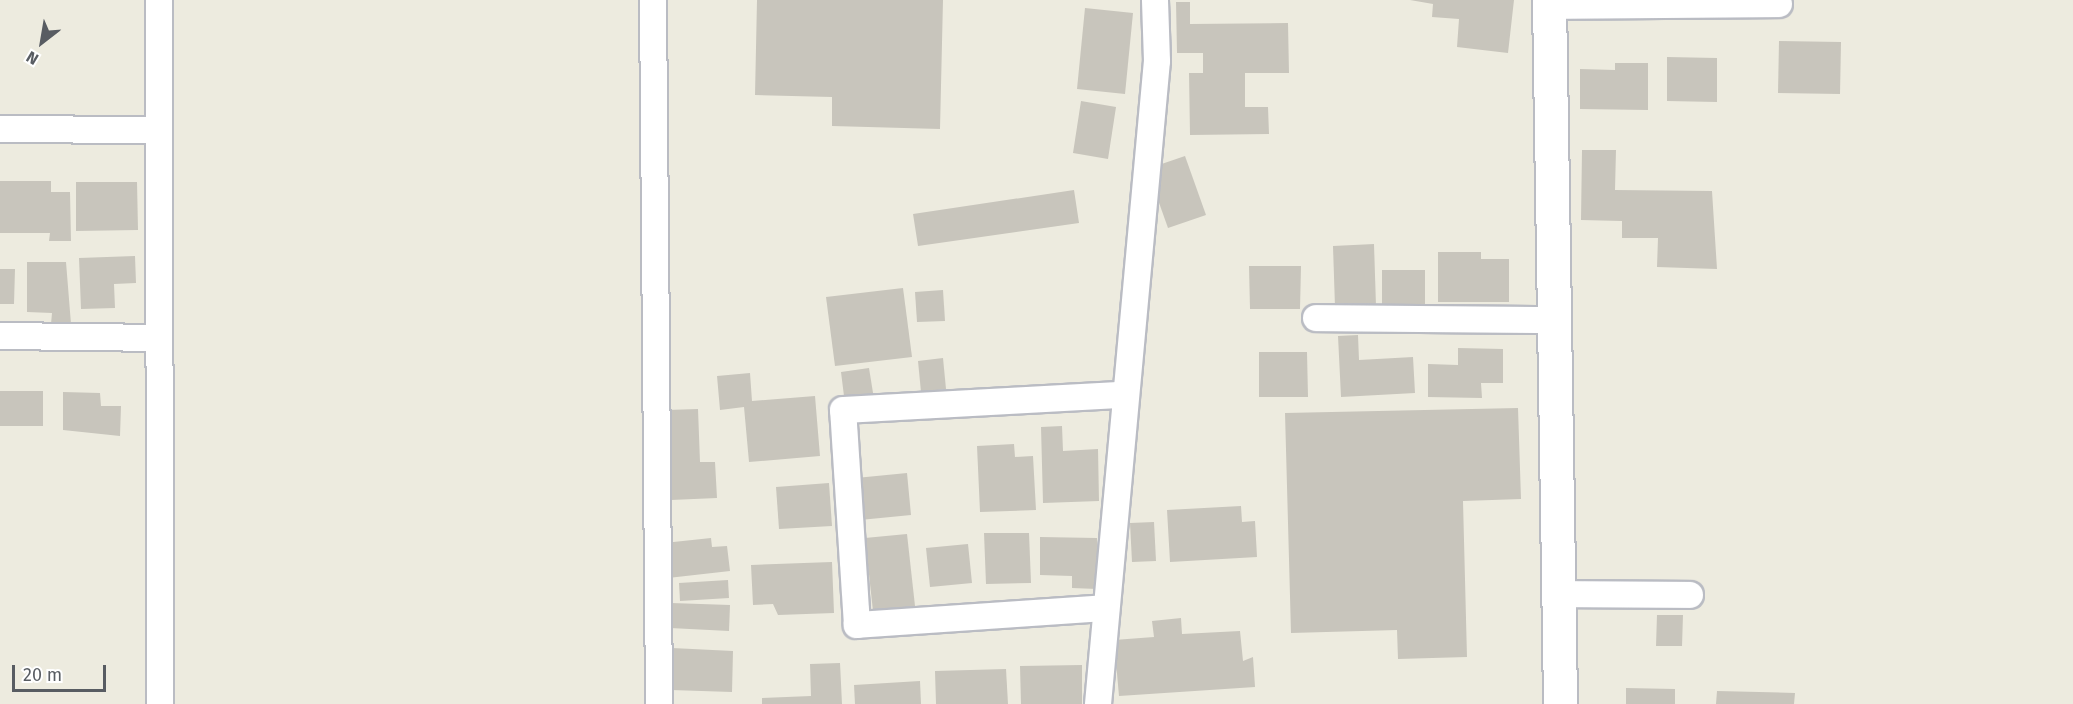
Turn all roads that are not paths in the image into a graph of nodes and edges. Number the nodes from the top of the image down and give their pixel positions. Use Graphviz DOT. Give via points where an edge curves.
graph roads {
  1 [pos="159,0"];
  2 [pos="653,0"];
  3 [pos="1155,0"];
  4 [pos="1549,3"];
  5 [pos="1779,4"];
  6 [pos="0,129"];
  7 [pos="159,130"];
  8 [pos="1316,318"];
  9 [pos="1552,320"];
  10 [pos="0,336"];
  11 [pos="159,339"];
  12 [pos="1124,395"];
  13 [pos="1558,594"];
  14 [pos="1690,594"];
  15 [pos="1106,608"];
  16 [pos="160,704"];
  17 [pos="659,704"];
  18 [pos="1098,704"];
  19 [pos="1560,704"];
  1 -- 7 [label="street"];
  2 -- 17 [label="street"];
  3 -- 12 [label="street" via="1157,61"];
  4 -- 5 [label="street"];
  4 -- 9 [label="street"];
  6 -- 7 [label="street"];
  7 -- 11 [label="street"];
  8 -- 9 [label="street"];
  9 -- 13 [label="street"];
  10 -- 11 [label="street"];
  11 -- 16 [label="street"];
  12 -- 15 [label="street"];
  12 -- 15 [label="street" via="843,410 857,625"];
  13 -- 14 [label="street"];
  13 -- 19 [label="street"];
  15 -- 18 [label="street"];
}
